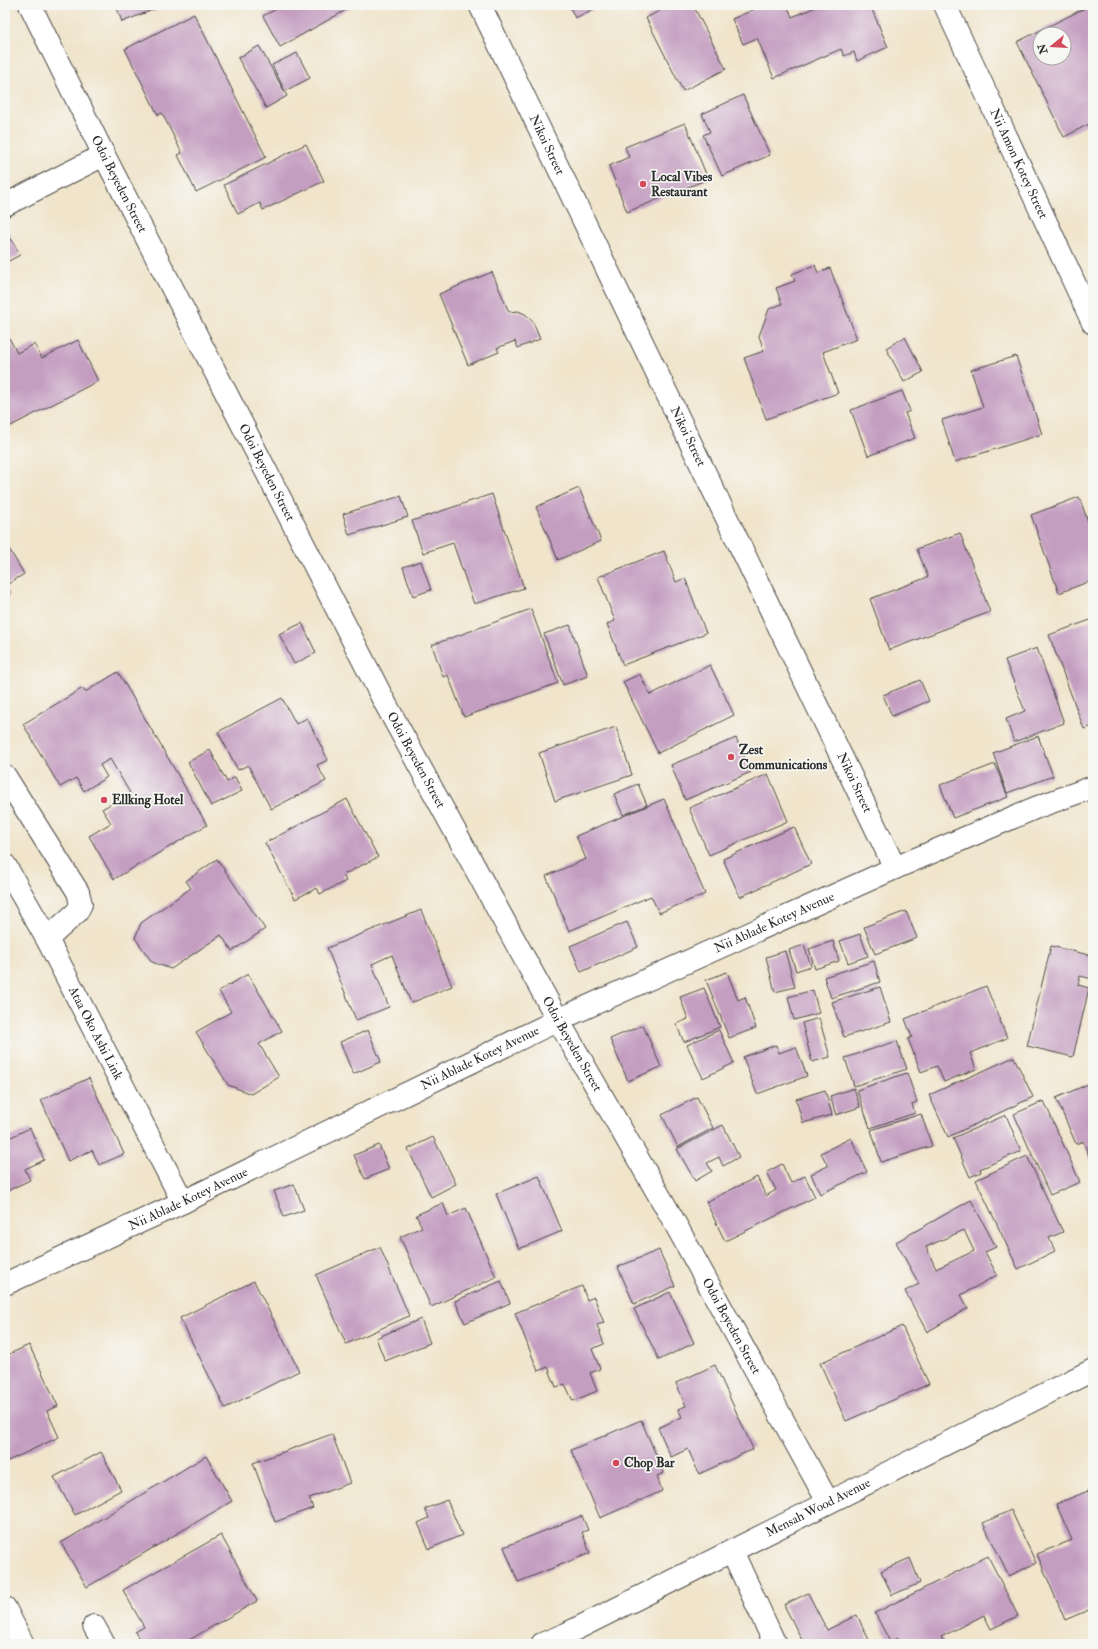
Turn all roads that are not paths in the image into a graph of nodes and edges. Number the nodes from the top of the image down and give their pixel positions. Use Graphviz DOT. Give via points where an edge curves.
graph roads {
  1 [pos="30,5"];
  2 [pos="480,5"];
  3 [pos="945,5"];
  4 [pos="104,155"];
  5 [pos="5,205"];
  6 [pos="1093,323"];
  7 [pos="5,776"];
  8 [pos="1093,787"];
  9 [pos="5,865"];
  10 [pos="895,868"];
  11 [pos="48,939"];
  12 [pos="558,1020"];
  13 [pos="183,1202"];
  14 [pos="5,1284"];
  15 [pos="1093,1370"];
  16 [pos="828,1502"];
  17 [pos="732,1551"];
  18 [pos="5,1608"];
  19 [pos="23,1644"];
  20 [pos="542,1644"];
  21 [pos="775,1644"];
  1 -- 4 [label="street, Odoi Beyeden Street"];
  2 -- 10 [label="street, Nikoi Street"];
  3 -- 6 [label="street, Nii Amon Kotey Street"];
  4 -- 5 [label="street"];
  4 -- 12 [label="street, Odoi Beyeden Street" via="384,701"];
  7 -- 11 [label="street" via="78,892 81,904 77,912"];
  8 -- 10 [label="street, Nii Ablade Kotey Avenue" via="1035,808"];
  9 -- 11 [label="street, Ataa Oko Ashi Link"];
  10 -- 12 [label="street, Nii Ablade Kotey Avenue"];
  11 -- 13 [label="street, Ataa Oko Ashi Link"];
  12 -- 13 [label="street, Nii Ablade Kotey Avenue"];
  12 -- 16 [label="street, Odoi Beyeden Street" via="671,1216"];
  13 -- 14 [label="street, Nii Ablade Kotey Avenue"];
  15 -- 16 [label="street, Mensah Wood Avenue"];
  16 -- 17 [label="street, Mensah Wood Avenue"];
  17 -- 20 [label="street, Mensah Wood Avenue"];
  17 -- 21 [label="street"];
  18 -- 19 [label="street"];
}
